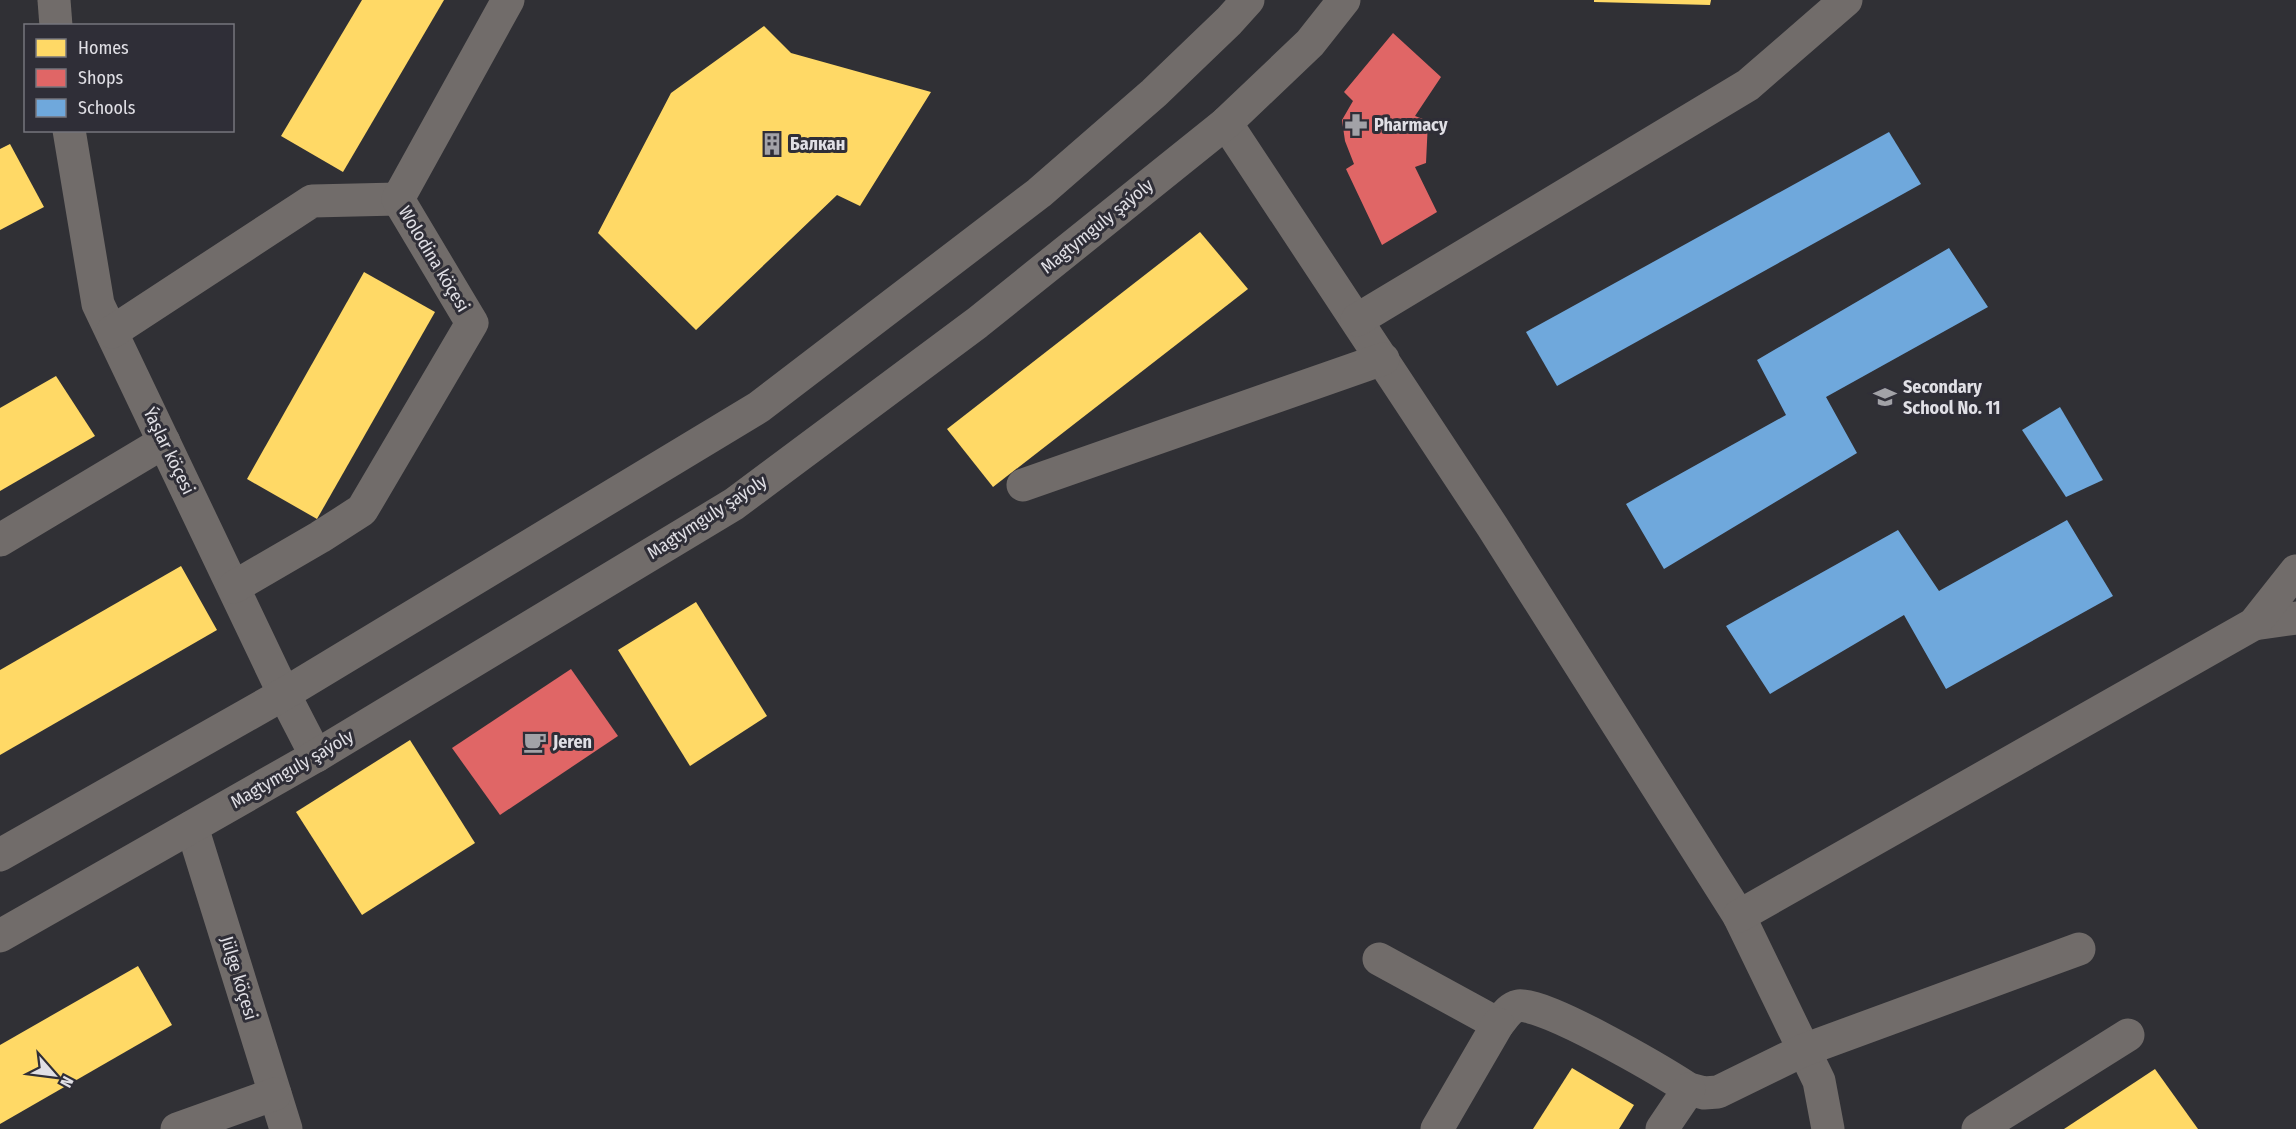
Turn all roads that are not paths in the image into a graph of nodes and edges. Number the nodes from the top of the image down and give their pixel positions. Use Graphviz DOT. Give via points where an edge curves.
graph roads {
  1 [pos="54,0"];
  2 [pos="508,0"];
  3 [pos="1248,0"];
  4 [pos="1344,0"];
  5 [pos="1846,0"];
  6 [pos="56,24"];
  7 [pos="1226,123"];
  8 [pos="69,132"];
  9 [pos="398,199"];
  10 [pos="1357,320"];
  11 [pos="112,332"];
  12 [pos="1383,359"];
  13 [pos="164,442"];
  14 [pos="1023,485"];
  15 [pos="0,540"];
  16 [pos="2296,571"];
  17 [pos="234,587"];
  18 [pos="2296,618"];
  19 [pos="2254,624"];
  20 [pos="284,694"];
  21 [pos="316,756"];
  22 [pos="192,827"];
  23 [pos="0,855"];
  24 [pos="1739,916"];
  25 [pos="0,936"];
  26 [pos="2079,949"];
  27 [pos="1379,959"];
  28 [pos="1498,1024"];
  29 [pos="2128,1035"];
  30 [pos="1804,1050"];
  31 [pos="1689,1089"];
  32 [pos="275,1094"];
  33 [pos="177,1129"];
  34 [pos="286,1129"];
  35 [pos="1437,1129"];
  36 [pos="1662,1129"];
  37 [pos="1828,1129"];
  38 [pos="1978,1129"];
  1 -- 6 [label="street"];
  2 -- 9 [label="street, Wolodina köçesi"];
  3 -- 20 [label="street" via="1154,93 1039,193 759,407"];
  4 -- 7 [label="street, Magtymguly şaýoly" via="1310,43"];
  5 -- 10 [label="street" via="1748,85"];
  7 -- 10 [label="street"];
  7 -- 21 [label="street, Magtymguly şaýoly" via="977,323 734,504"];
  8 -- 11 [label="street, Ýaşlar köçesi" via="98,304"];
  9 -- 11 [label="street" via="312,201"];
  9 -- 17 [label="street, Wolodina köçesi" via="472,322 362,510"];
  10 -- 12 [label="street"];
  11 -- 13 [label="street, Ýaşlar köçesi"];
  12 -- 14 [label="street"];
  12 -- 24 [label="street"];
  13 -- 15 [label="street"];
  13 -- 17 [label="street, Ýaşlar köçesi"];
  16 -- 19 [label="street"];
  17 -- 20 [label="street, Ýaşlar köçesi"];
  18 -- 19 [label="street"];
  19 -- 24 [label="street"];
  20 -- 21 [label="street, Ýaşlar köçesi"];
  20 -- 23 [label="street"];
  21 -- 22 [label="street, Magtymguly şaýoly"];
  22 -- 25 [label="street, Magtymguly şaýoly"];
  22 -- 32 [label="street, Jülge köçesi"];
  24 -- 30 [label="street"];
  26 -- 30 [label="street"];
  27 -- 28 [label="street"];
  28 -- 31 [label="street" via="1519,1006 1546,1011"];
  28 -- 35 [label="street"];
  29 -- 38 [label="street"];
  30 -- 31 [label="street" via="1718,1092"];
  30 -- 37 [label="street" via="1819,1081"];
  31 -- 36 [label="street"];
  32 -- 33 [label="street"];
  32 -- 34 [label="street, Jülge köçesi"];
}
